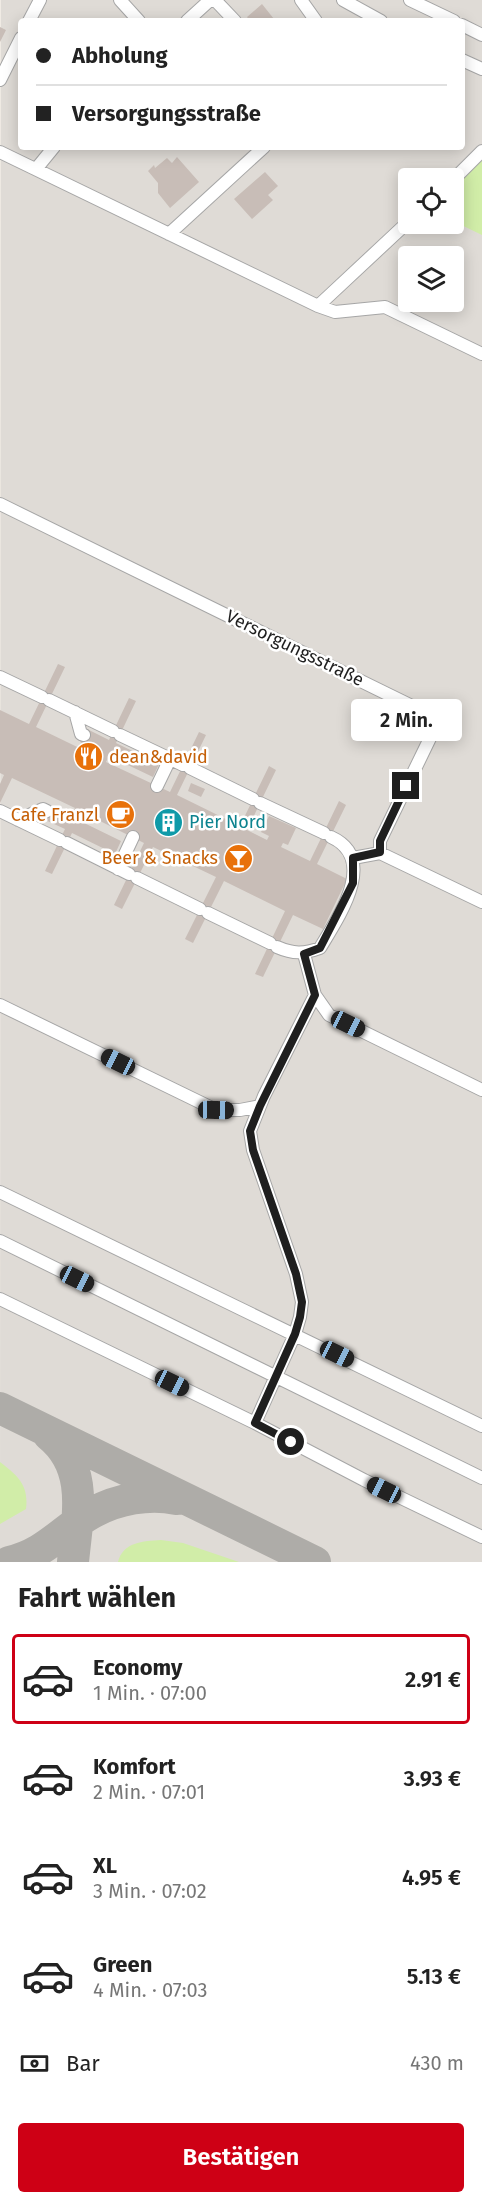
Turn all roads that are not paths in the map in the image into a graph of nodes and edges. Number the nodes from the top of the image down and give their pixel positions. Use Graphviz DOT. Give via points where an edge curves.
graph roads {
  1 [pos="40,0"];
  2 [pos="120,0"];
  3 [pos="210,0"];
  4 [pos="215,0"];
  5 [pos="301,0"];
  6 [pos="343,0"];
  7 [pos="410,0"];
  8 [pos="31,18"];
  9 [pos="136,18"];
  10 [pos="190,18"];
  11 [pos="232,18"];
  12 [pos="314,18"];
  13 [pos="376,18"];
  14 [pos="448,18"];
  15 [pos="465,26"];
  16 [pos="482,35"];
  17 [pos="18,44"];
  18 [pos="465,61"];
  19 [pos="482,69"];
  20 [pos="0,80"];
  21 [pos="52,150"];
  22 [pos="250,151"];
  23 [pos="482,151"];
  24 [pos="0,152"];
  25 [pos="36,169"];
  26 [pos="464,169"];
  27 [pos="398,231"];
  28 [pos="169,234"];
  29 [pos="318,306"];
  30 [pos="482,354"];
  31 [pos="0,504"];
  32 [pos="0,677"];
  33 [pos="75,712"];
  34 [pos="84,735"];
  35 [pos="170,759"];
  36 [pos="157,786"];
  37 [pos="0,811"];
  38 [pos="46,811"];
  39 [pos="18,820"];
  40 [pos="133,837"];
  41 [pos="380,852"];
  42 [pos="353,858"];
  43 [pos="128,874"];
  44 [pos="482,902"];
  45 [pos="304,954"];
  46 [pos="315,995"];
  47 [pos="0,1005"];
  48 [pos="482,1090"];
  49 [pos="260,1106"];
  50 [pos="0,1192"];
  51 [pos="0,1241"];
  52 [pos="0,1299"];
  53 [pos="295,1334"];
  54 [pos="277,1377"];
  55 [pos="255,1423"];
  56 [pos="482,1426"];
  57 [pos="482,1478"];
  58 [pos="482,1537"];
  1 -- 8 [label="lane"];
  2 -- 9 [label="lane"];
  3 -- 10 [label="lane"];
  4 -- 11 [label="lane"];
  5 -- 12 [label="lane"];
  6 -- 13 [label="lane"];
  7 -- 14 [label="lane"];
  15 -- 16 [label="lane"];
  17 -- 20 [label="lane"];
  18 -- 19 [label="lane"];
  21 -- 25 [label="lane"];
  22 -- 28 [label="lane"];
  23 -- 26 [label="lane"];
  24 -- 25 [label="lane"];
  25 -- 28 [label="lane"];
  27 -- 29 [label="lane"];
  28 -- 29 [label="lane"];
  29 -- 30 [label="lane" via="335,312 385,307"];
  31 -- 41 [label="lane, Versorgungsstraße" via="434,720 433,732 380,841"];
  32 -- 33 [label="lane"];
  33 -- 34 [label="lane"];
  33 -- 35 [label="lane"];
  35 -- 36 [label="lane" via="160,771"];
  35 -- 42 [label="lane" via="340,841"];
  37 -- 39 [label="lane"];
  38 -- 39 [label="lane"];
  39 -- 43 [label="lane"];
  40 -- 43 [label="lane" via="122,848"];
  41 -- 42 [label="lane"];
  41 -- 44 [label="lane"];
  42 -- 45 [label="lane" via="353,883 332,928 320,948"];
  43 -- 45 [label="lane" via="288,952"];
  45 -- 46 [label="lane"];
  46 -- 48 [label="lane" via="329,1015"];
  46 -- 49 [label="lane"];
  47 -- 49 [label="lane" via="216,1110"];
  49 -- 53 [label="lane" via="250,1131 296,1274 302,1302"];
  50 -- 53 [label="lane"];
  51 -- 54 [label="lane"];
  52 -- 55 [label="lane"];
  53 -- 54 [label="lane"];
  53 -- 56 [label="lane"];
  54 -- 55 [label="lane"];
  54 -- 57 [label="lane"];
  55 -- 58 [label="lane"];
}
